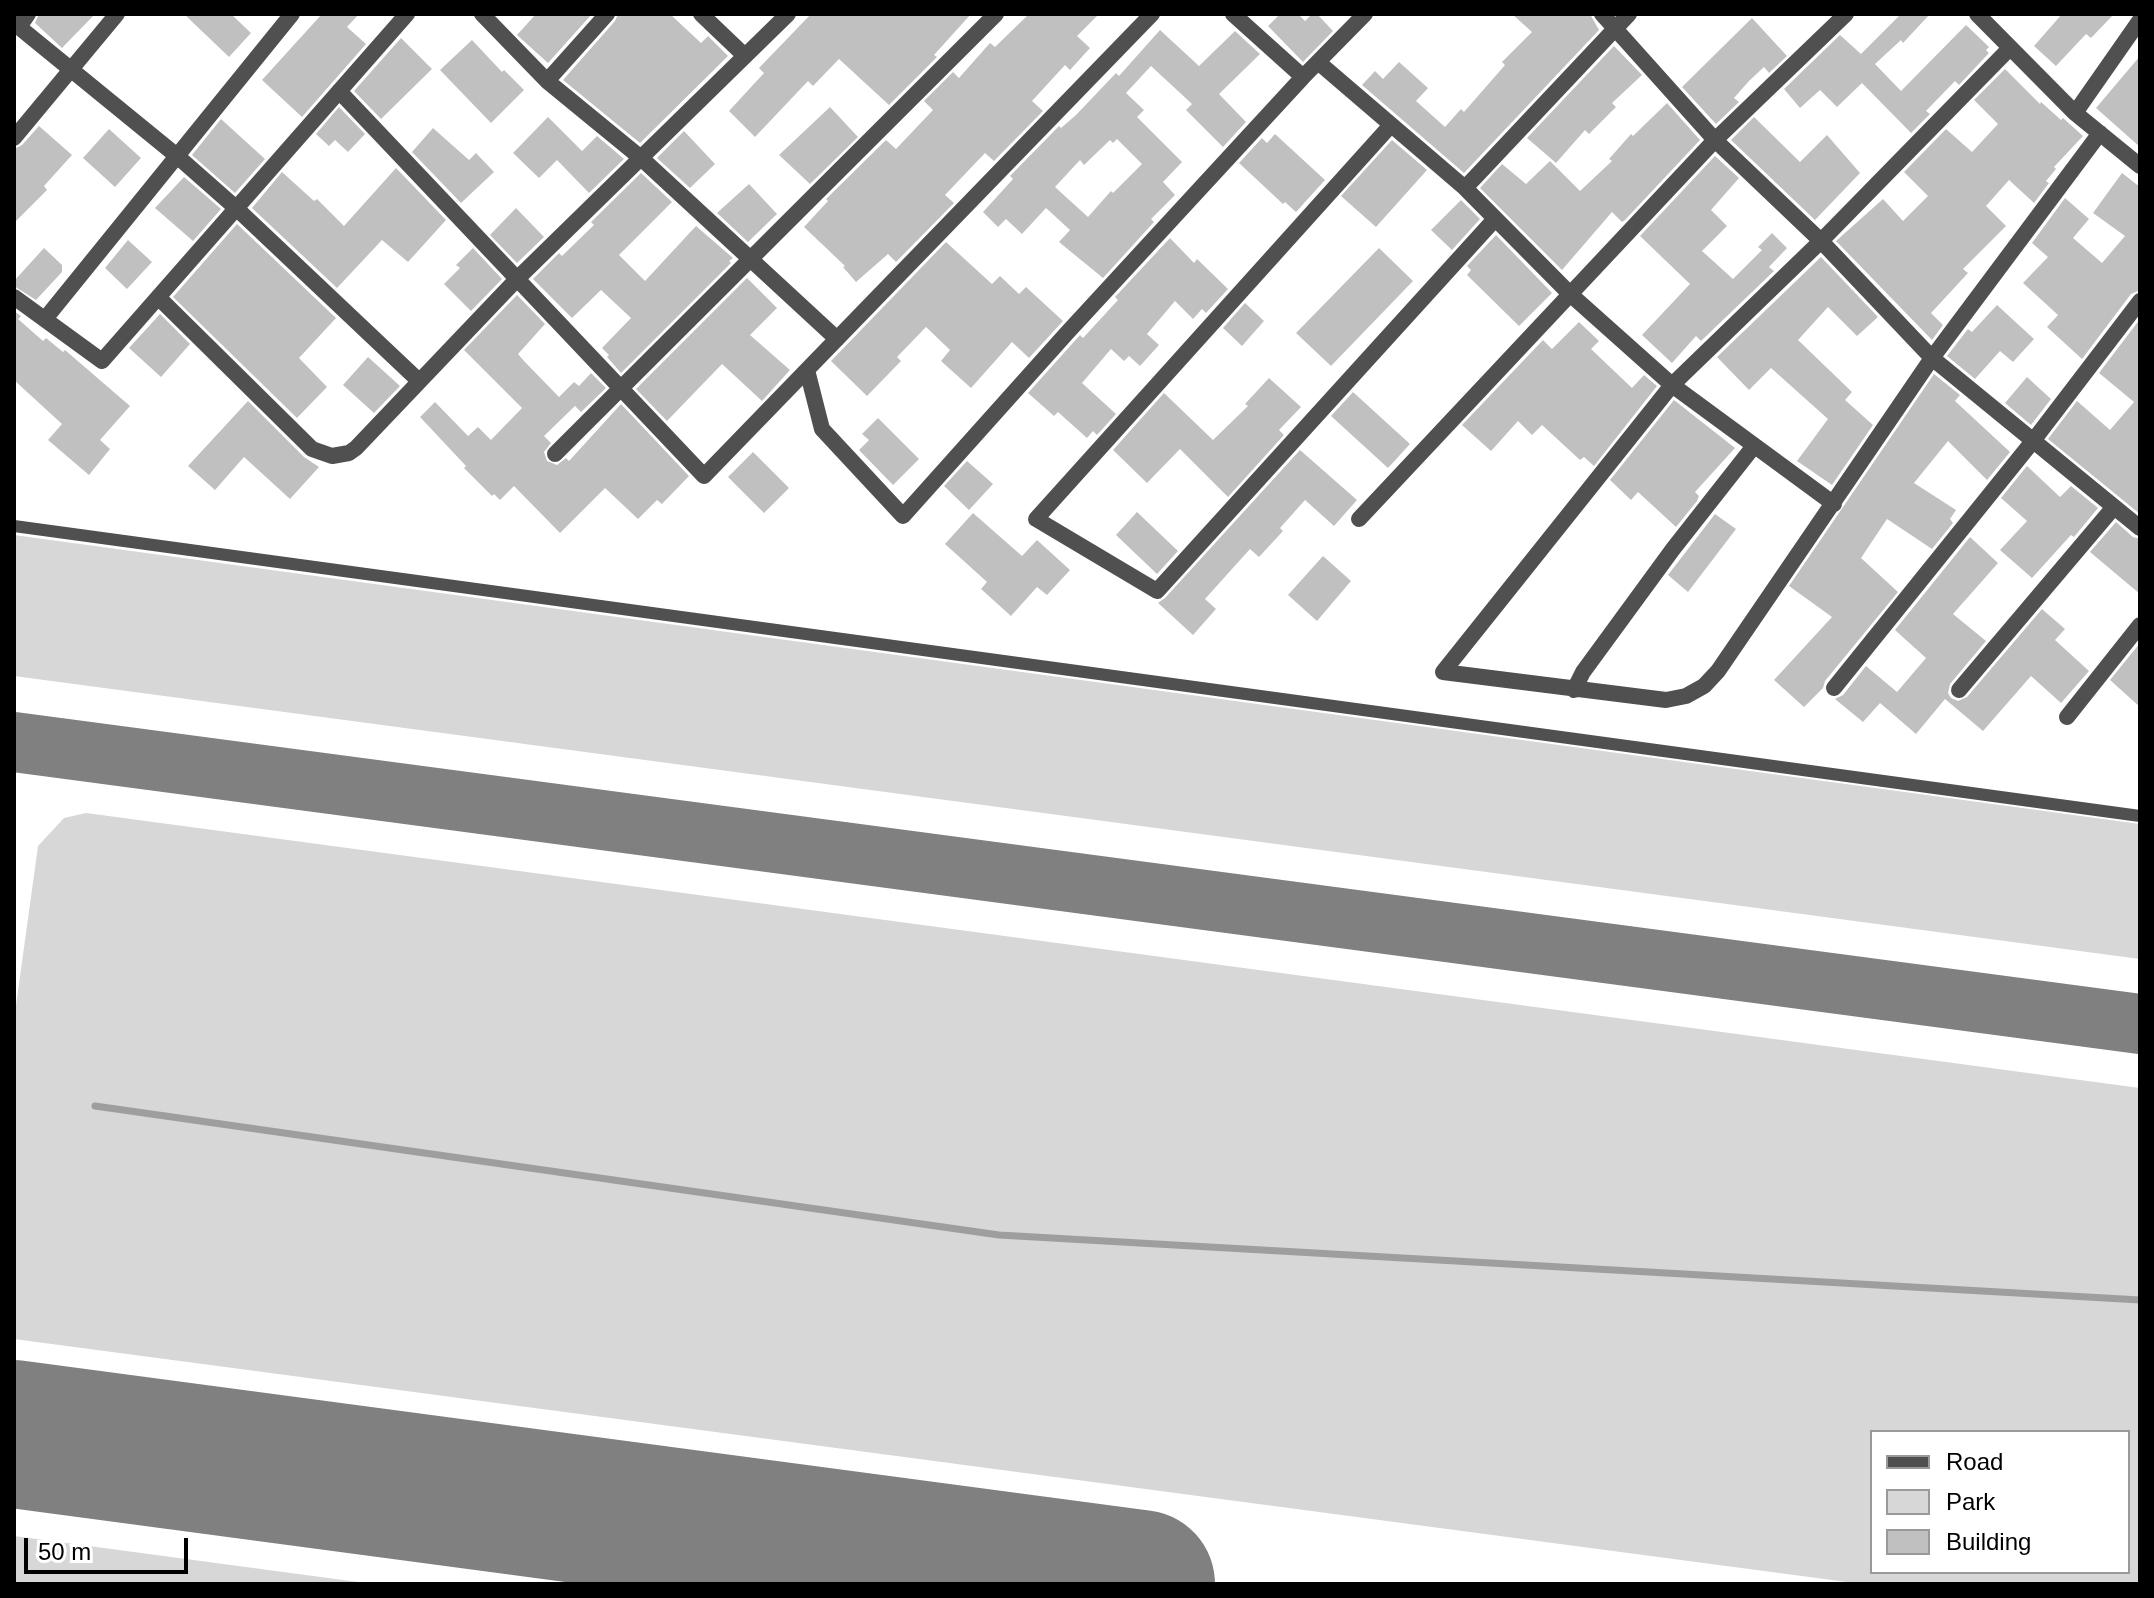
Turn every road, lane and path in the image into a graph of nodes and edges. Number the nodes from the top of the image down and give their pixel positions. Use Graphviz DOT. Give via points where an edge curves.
graph roads {
  1 [pos="117,14"];
  2 [pos="292,14"];
  3 [pos="407,14"];
  4 [pos="482,14"];
  5 [pos="607,14"];
  6 [pos="701,14"];
  7 [pos="788,14"];
  8 [pos="996,14"];
  9 [pos="1152,14"];
  10 [pos="1233,14"];
  11 [pos="1365,14"];
  12 [pos="1602,14"];
  13 [pos="1629,14"];
  14 [pos="1846,14"];
  15 [pos="1977,14"];
  16 [pos="2140,20"];
  17 [pos="20,21"];
  18 [pos="1617,27"];
  19 [pos="2010,48"];
  20 [pos="745,56"];
  21 [pos="1318,62"];
  22 [pos="72,70"];
  23 [pos="1303,77"];
  24 [pos="547,81"];
  25 [pos="339,91"];
  26 [pos="2075,113"];
  27 [pos="1391,125"];
  28 [pos="2100,133"];
  29 [pos="14,138"];
  30 [pos="1715,140"];
  31 [pos="177,156"];
  32 [pos="641,158"];
  33 [pos="2140,166"];
  34 [pos="1465,188"];
  35 [pos="236,208"];
  36 [pos="1495,219"];
  37 [pos="1821,241"];
  38 [pos="751,259"];
  39 [pos="518,278"];
  40 [pos="1570,294"];
  41 [pos="14,297"];
  42 [pos="158,297"];
  43 [pos="2140,301"];
  44 [pos="45,319"];
  45 [pos="837,339"];
  46 [pos="1932,358"];
  47 [pos="807,370"];
  48 [pos="418,380"];
  49 [pos="1672,385"];
  50 [pos="621,388"];
  51 [pos="2033,441"];
  52 [pos="1754,446"];
  53 [pos="555,454"];
  54 [pos="1834,504"];
  55 [pos="2114,507"];
  56 [pos="1359,519"];
  57 [pos="14,526"];
  58 [pos="2140,528"];
  59 [pos="2140,625"];
  60 [pos="1834,688"];
  61 [pos="1574,690"];
  62 [pos="1959,690"];
  63 [pos="2067,717"];
  64 [pos="2140,816"];
  1 -- 22 [label="street"];
  2 -- 31 [label="street"];
  3 -- 25 [label="street"];
  4 -- 24 [label="street"];
  5 -- 24 [label="street"];
  6 -- 20 [label="street"];
  7 -- 20 [label="street"];
  8 -- 38 [label="street"];
  9 -- 45 [label="street"];
  10 -- 23 [label="street"];
  11 -- 21 [label="street"];
  12 -- 18 [label="street"];
  13 -- 18 [label="street"];
  14 -- 30 [label="street"];
  15 -- 19 [label="street"];
  16 -- 26 [label="street"];
  17 -- 22 [label="street"];
  18 -- 30 [label="street"];
  18 -- 34 [label="street"];
  19 -- 26 [label="street"];
  19 -- 37 [label="street"];
  20 -- 32 [label="street"];
  21 -- 23 [label="street"];
  21 -- 27 [label="street"];
  22 -- 29 [label="street"];
  22 -- 31 [label="street"];
  23 -- 47 [label="street" via="903,516 822,429"];
  24 -- 32 [label="street"];
  25 -- 35 [label="street"];
  25 -- 39 [label="street"];
  26 -- 28 [label="street"];
  27 -- 34 [label="street"];
  27 -- 36 [label="street" via="1036,519 1157,591"];
  28 -- 33 [label="street"];
  28 -- 46 [label="street"];
  30 -- 37 [label="street"];
  30 -- 40 [label="street"];
  31 -- 35 [label="street"];
  31 -- 44 [label="street"];
  32 -- 38 [label="street"];
  32 -- 39 [label="street"];
  34 -- 36 [label="street"];
  35 -- 42 [label="street"];
  35 -- 48 [label="street"];
  36 -- 40 [label="street"];
  37 -- 46 [label="street"];
  37 -- 49 [label="street"];
  38 -- 45 [label="street"];
  38 -- 50 [label="street"];
  39 -- 48 [label="street"];
  39 -- 50 [label="street"];
  40 -- 49 [label="street"];
  40 -- 56 [label="street"];
  41 -- 44 [label="street"];
  42 -- 44 [label="street" via="102,361"];
  42 -- 48 [label="street" via="322,454 341,455 356,448"];
  43 -- 51 [label="street"];
  45 -- 47 [label="street"];
  46 -- 51 [label="street"];
  46 -- 54 [label="street"];
  47 -- 50 [label="street" via="704,476"];
  49 -- 52 [label="street"];
  49 -- 61 [label="street" via="1443,672"];
  50 -- 53 [label="street"];
  51 -- 55 [label="street"];
  51 -- 60 [label="street"];
  52 -- 54 [label="street"];
  52 -- 61 [label="street" via="1673,549"];
  54 -- 61 [label="street" via="1704,686 1666,700"];
  55 -- 58 [label="street"];
  55 -- 62 [label="street"];
  57 -- 64 [label="lane"];
  59 -- 63 [label="street"];
}
